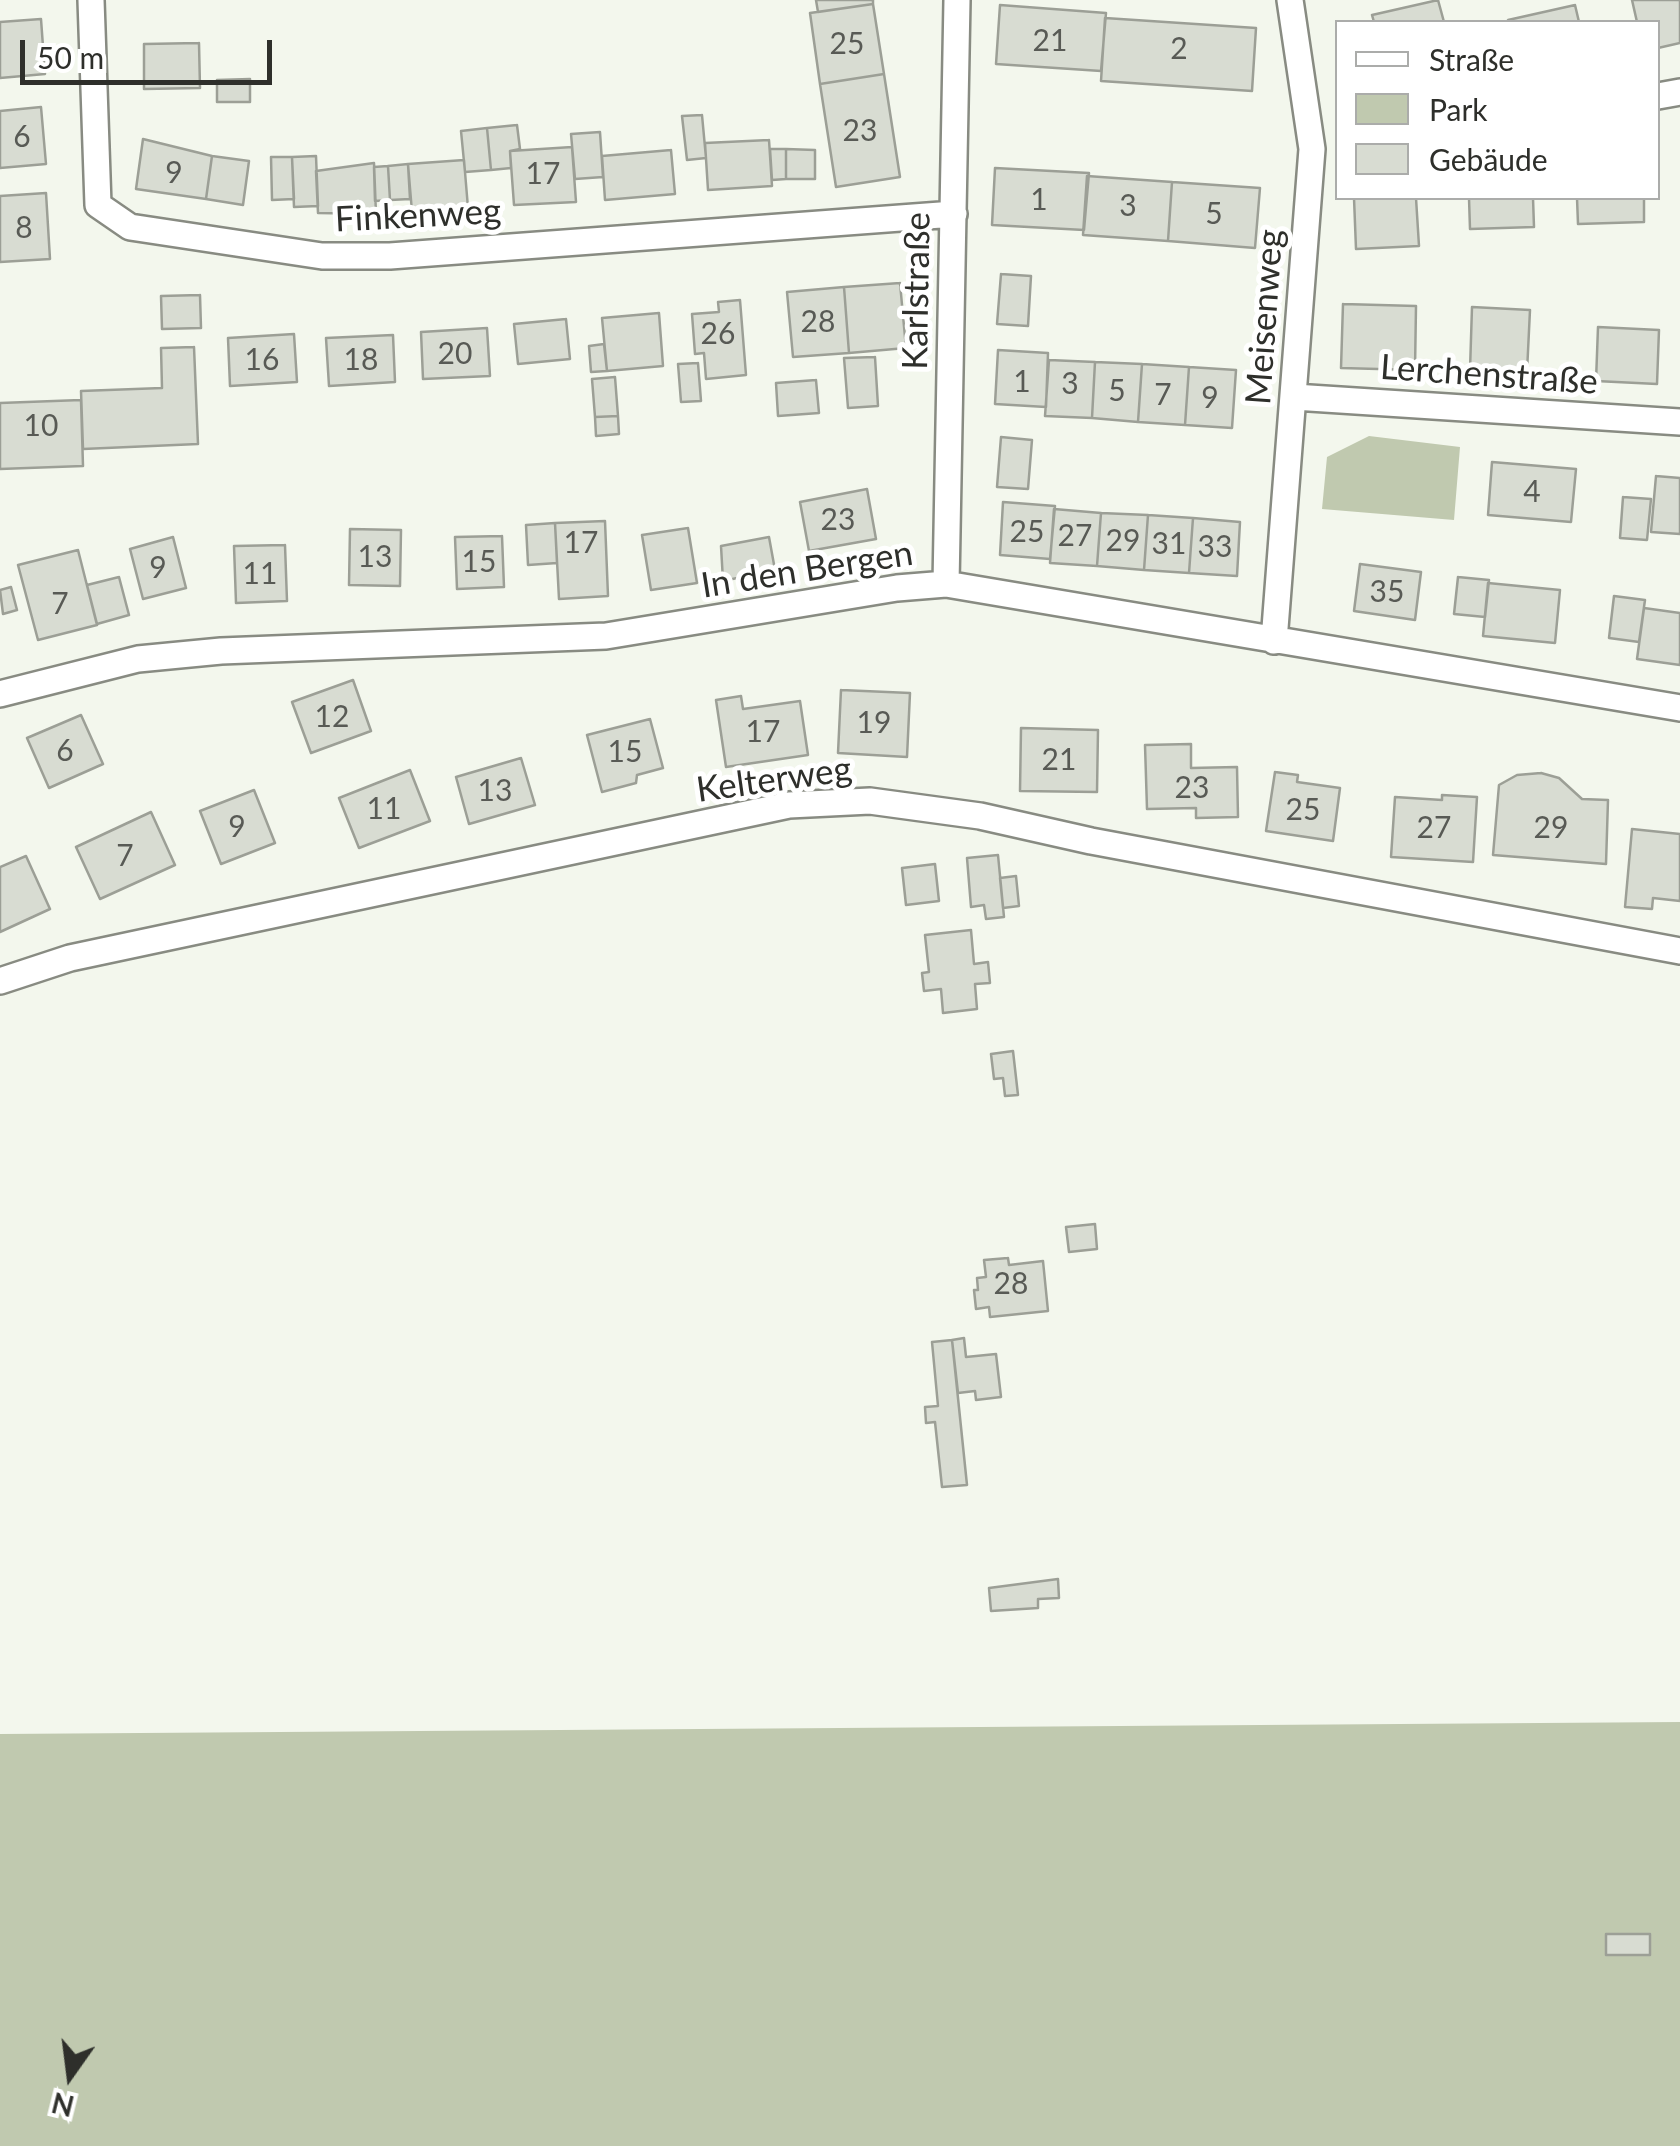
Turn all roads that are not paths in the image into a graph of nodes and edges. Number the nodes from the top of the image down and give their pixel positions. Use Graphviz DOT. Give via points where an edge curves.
graph roads {
  1 [pos="91,0"];
  2 [pos="957,0"];
  3 [pos="1290,0"];
  4 [pos="1325,148"];
  5 [pos="954,214"];
  6 [pos="1294,397"];
  7 [pos="1680,422"];
  8 [pos="946,584"];
  9 [pos="1274,641"];
  10 [pos="0,694"];
  11 [pos="1680,708"];
  12 [pos="1680,951"];
  13 [pos="0,981"];
  1 -- 5 [label="street, Finkenweg" via="98,206 130,227 322,256 390,256"];
  2 -- 5 [label="street, Karlstraße"];
  3 -- 4 [label="street, Meisenweg"];
  4 -- 6 [label="street, Meisenweg"];
  5 -- 8 [label="street, Karlstraße"];
  6 -- 7 [label="street, Lerchenstraße"];
  6 -- 9 [label="street, Meisenweg"];
  8 -- 9 [label="street, In den Bergen"];
  8 -- 10 [label="street, In den Bergen" via="606,636 138,659"];
  9 -- 11 [label="street, In den Bergen"];
  12 -- 13 [label="street, Kelterweg" via="980,816 870,801 790,805 70,958"];
}
